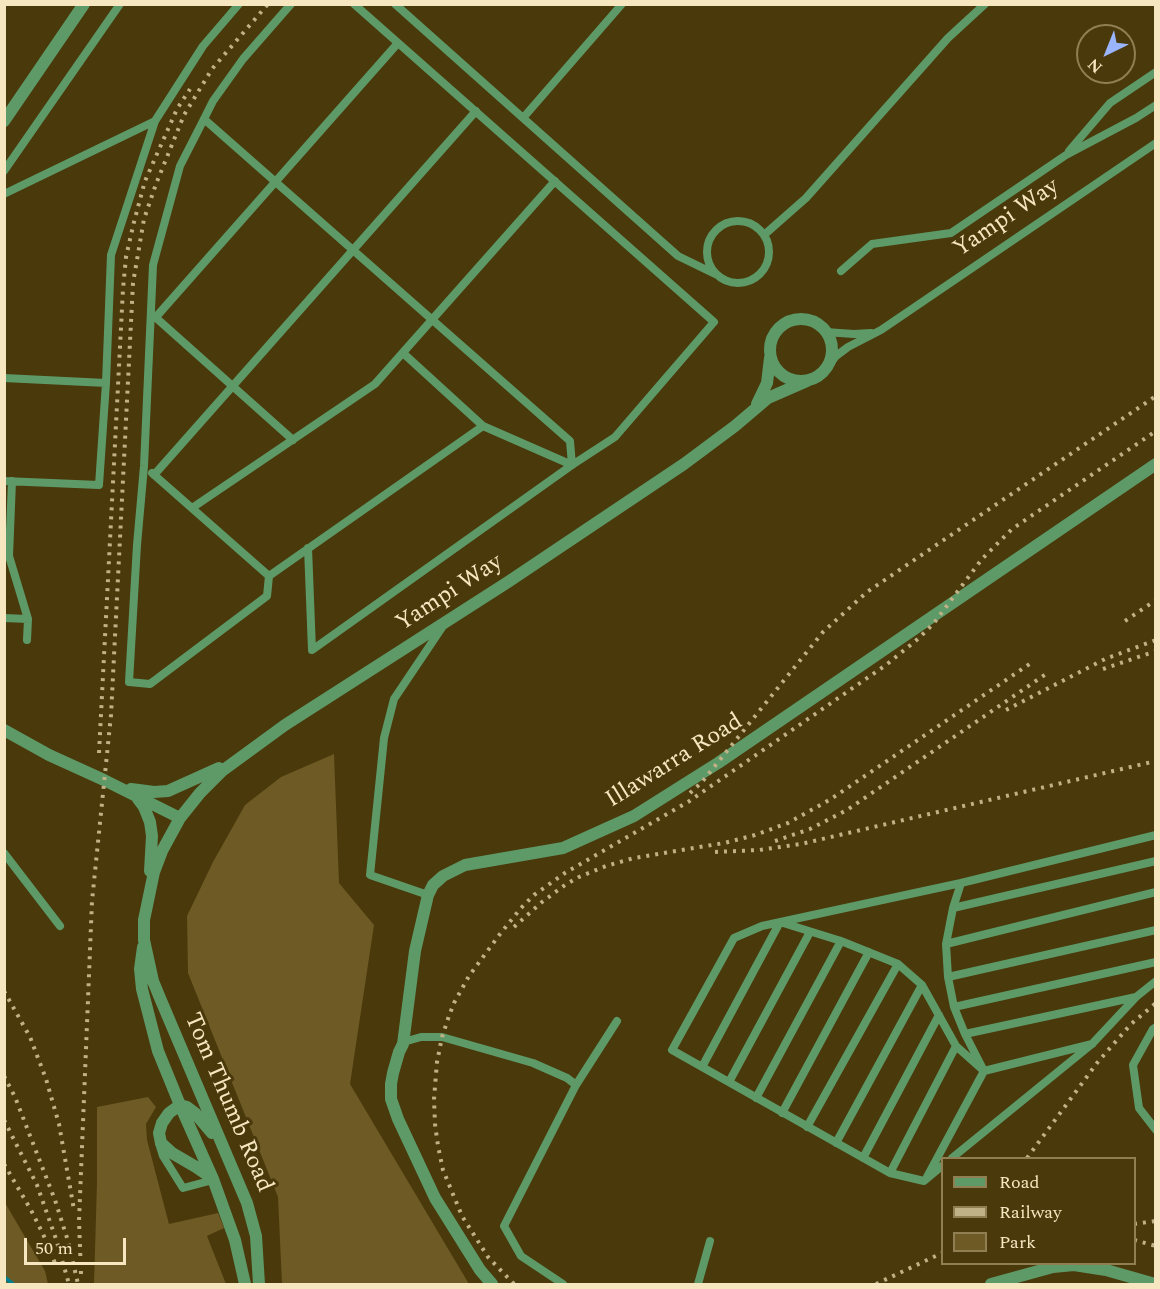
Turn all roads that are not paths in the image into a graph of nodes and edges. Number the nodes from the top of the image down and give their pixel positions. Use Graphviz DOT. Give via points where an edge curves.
graph roads {
  1 [pos="84,4"];
  2 [pos="120,4"];
  3 [pos="239,4"];
  4 [pos="291,4"];
  5 [pos="354,4"];
  6 [pos="395,4"];
  7 [pos="622,4"];
  8 [pos="985,4"];
  9 [pos="398,43"];
  10 [pos="1155,72"];
  11 [pos="1155,105"];
  12 [pos="476,111"];
  13 [pos="523,118"];
  14 [pos="204,119"];
  15 [pos="155,121"];
  16 [pos="4,122"];
  17 [pos="1155,143"];
  18 [pos="1066,155"];
  19 [pos="4,171"];
  20 [pos="555,181"];
  21 [pos="276,182"];
  22 [pos="4,195"];
  23 [pos="764,235"];
  24 [pos="354,251"];
  25 [pos="841,271"];
  26 [pos="716,274"];
  27 [pos="153,315"];
  28 [pos="432,320"];
  29 [pos="881,330"];
  30 [pos="825,332"];
  31 [pos="770,349"];
  32 [pos="403,353"];
  33 [pos="825,370"];
  34 [pos="4,378"];
  35 [pos="807,381"];
  36 [pos="106,383"];
  37 [pos="233,386"];
  38 [pos="751,412"];
  39 [pos="483,426"];
  40 [pos="293,440"];
  41 [pos="1155,464"];
  42 [pos="572,465"];
  43 [pos="144,466"];
  44 [pos="154,475"];
  45 [pos="8,481"];
  46 [pos="192,508"];
  47 [pos="308,548"];
  48 [pos="268,576"];
  49 [pos="4,618"];
  50 [pos="28,619"];
  51 [pos="445,622"];
  52 [pos="27,640"];
  53 [pos="4,730"];
  54 [pos="237,760"];
  55 [pos="120,788"];
  56 [pos="132,794"];
  57 [pos="180,818"];
  58 [pos="1155,835"];
  59 [pos="4,853"];
  60 [pos="1155,861"];
  61 [pos="961,883"];
  62 [pos="1155,892"];
  63 [pos="428,895"];
  64 [pos="148,896"];
  65 [pos="953,908"];
  66 [pos="780,922"];
  67 [pos="60,926"];
  68 [pos="1155,930"];
  69 [pos="810,932"];
  70 [pos="144,940"];
  71 [pos="841,941"];
  72 [pos="946,944"];
  73 [pos="869,952"];
  74 [pos="1155,962"];
  75 [pos="898,964"];
  76 [pos="948,977"];
  77 [pos="1155,981"];
  78 [pos="922,985"];
  79 [pos="1136,998"];
  80 [pos="954,1007"];
  81 [pos="939,1016"];
  82 [pos="618,1021"];
  83 [pos="1155,1027"];
  84 [pos="965,1034"];
  85 [pos="403,1044"];
  86 [pos="1092,1044"];
  87 [pos="956,1046"];
  88 [pos="702,1067"];
  89 [pos="984,1071"];
  90 [pos="729,1082"];
  91 [pos="576,1085"];
  92 [pos="756,1098"];
  93 [pos="180,1105"];
  94 [pos="782,1113"];
  95 [pos="807,1127"];
  96 [pos="160,1129"];
  97 [pos="1155,1130"];
  98 [pos="836,1143"];
  99 [pos="953,1157"];
  100 [pos="863,1158"];
  101 [pos="230,1163"];
  102 [pos="941,1167"];
  103 [pos="890,1173"];
  104 [pos="213,1179"];
  105 [pos="924,1181"];
  106 [pos="710,1242"];
  107 [pos="245,1284"];
  108 [pos="259,1284"];
  109 [pos="492,1284"];
  110 [pos="562,1284"];
  111 [pos="698,1284"];
  112 [pos="991,1284"];
  113 [pos="1154,1284"];
  1 -- 16 [label="street"];
  2 -- 19 [label="lane"];
  3 -- 15 [label="lane" via="203,46"];
  4 -- 14 [label="lane" via="243,59"];
  5 -- 9 [label="lane"];
  6 -- 13 [label="lane"];
  7 -- 13 [label="lane"];
  8 -- 23 [label="lane" via="948,38 806,198"];
  9 -- 12 [label="lane"];
  9 -- 21 [label="lane"];
  10 -- 18 [label="lane" via="1110,103"];
  11 -- 18 [label="lane"];
  12 -- 20 [label="lane"];
  12 -- 24 [label="lane"];
  13 -- 26 [label="lane" via="678,256"];
  14 -- 21 [label="lane"];
  14 -- 27 [label="lane" via="180,166 153,265"];
  15 -- 22 [label="lane"];
  15 -- 36 [label="lane" via="111,255"];
  17 -- 29 [label="lane, Yampi Way"];
  18 -- 25 [label="lane" via="951,233 872,243"];
  20 -- 28 [label="lane"];
  20 -- 42 [label="lane" via="714,322 615,437"];
  21 -- 24 [label="lane"];
  21 -- 27 [label="lane"];
  23 -- 26 [label="lane" via="768,261 757,276 741,283"];
  23 -- 26 [label="lane" via="757,227 737,220 718,227 707,245 710,265"];
  24 -- 28 [label="lane"];
  24 -- 37 [label="lane"];
  27 -- 37 [label="lane"];
  27 -- 43 [label="lane"];
  28 -- 32 [label="lane"];
  28 -- 42 [label="lane" via="570,441"];
  29 -- 30 [label="lane, Yampi Way" via="862,334"];
  29 -- 33 [label="lane, Yampi Way" via="844,350"];
  30 -- 31 [label="street, Yampi Way" via="807,320 790,322 774,335"];
  30 -- 33 [label="street" via="832,351"];
  31 -- 35 [label="street" via="781,374"];
  31 -- 38 [label="street, Yampi Way" via="767,383"];
  32 -- 39 [label="lane"];
  32 -- 40 [label="lane" via="375,384"];
  33 -- 35 [label="street, Yampi Way"];
  34 -- 36 [label="lane"];
  35 -- 38 [label="street, Yampi Way" via="768,398"];
  36 -- 45 [label="lane" via="99,485"];
  37 -- 40 [label="lane"];
  37 -- 44 [label="lane"];
  38 -- 51 [label="street, Yampi Way" via="684,464"];
  39 -- 42 [label="lane"];
  39 -- 47 [label="lane"];
  40 -- 46 [label="lane"];
  41 -- 63 [label="street, Illawarra Road" via="634,816 563,848 465,865 443,876"];
  42 -- 47 [label="lane" via="312,650"];
  43 -- 44 [label="lane"];
  43 -- 48 [label="lane" via="129,682 150,684 258,603 267,596"];
  44 -- 46 [label="lane"];
  45 -- 50 [label="lane" via="9,556"];
  46 -- 48 [label="lane"];
  47 -- 48 [label="lane"];
  49 -- 50 [label="lane"];
  50 -- 52 [label="lane"];
  51 -- 54 [label="street, Yampi Way"];
  51 -- 63 [label="lane" via="394,699 384,738 370,875"];
  53 -- 55 [label="street"];
  54 -- 55 [label="street" via="168,790"];
  54 -- 57 [label="street, Yampi Way" via="210,783"];
  55 -- 56 [label="street"];
  56 -- 57 [label="street"];
  56 -- 64 [label="street" via="144,807 152,828"];
  57 -- 64 [label="street, Tom Thumb Road" via="162,851"];
  58 -- 61 [label="lane"];
  59 -- 67 [label="lane"];
  60 -- 65 [label="lane"];
  61 -- 65 [label="lane"];
  61 -- 66 [label="lane"];
  62 -- 72 [label="lane"];
  63 -- 85 [label="street, Illawarra Road" via="415,951"];
  64 -- 70 [label="street, Tom Thumb Road"];
  65 -- 72 [label="lane"];
  66 -- 69 [label="lane"];
  66 -- 88 [label="lane"];
  66 -- 88 [label="lane" via="734,938 672,1050"];
  68 -- 76 [label="lane"];
  69 -- 71 [label="lane"];
  69 -- 90 [label="lane"];
  70 -- 93 [label="street, Tom Thumb Road" via="140,969 144,997 158,1051"];
  70 -- 101 [label="street, Tom Thumb Road" via="153,981"];
  71 -- 73 [label="lane"];
  71 -- 92 [label="lane"];
  72 -- 76 [label="lane"];
  73 -- 75 [label="lane"];
  73 -- 94 [label="lane"];
  74 -- 80 [label="lane"];
  75 -- 78 [label="lane"];
  75 -- 95 [label="lane"];
  76 -- 80 [label="lane"];
  77 -- 79 [label="lane"];
  78 -- 81 [label="lane"];
  78 -- 98 [label="lane"];
  79 -- 84 [label="lane"];
  79 -- 86 [label="lane"];
  80 -- 84 [label="lane"];
  81 -- 87 [label="lane"];
  81 -- 100 [label="lane"];
  82 -- 91 [label="lane"];
  83 -- 97 [label="lane" via="1133,1065 1139,1108"];
  84 -- 89 [label="lane"];
  85 -- 91 [label="lane" via="421,1037 442,1037 532,1063"];
  85 -- 109 [label="street, Illawarra Road" via="391,1084 393,1107 435,1198"];
  86 -- 89 [label="lane"];
  86 -- 99 [label="lane"];
  87 -- 89 [label="lane"];
  87 -- 103 [label="lane"];
  88 -- 90 [label="lane"];
  89 -- 105 [label="lane"];
  90 -- 92 [label="lane"];
  91 -- 110 [label="lane" via="504,1226 521,1256"];
  92 -- 94 [label="lane"];
  93 -- 96 [label="street" via="169,1113"];
  93 -- 101 [label="street" via="204,1122"];
  93 -- 104 [label="street, Tom Thumb Road"];
  94 -- 95 [label="lane"];
  95 -- 98 [label="lane"];
  96 -- 104 [label="street" via="167,1150"];
  96 -- 104 [label="lane" via="160,1148 183,1188"];
  98 -- 100 [label="lane"];
  100 -- 103 [label="lane"];
  101 -- 108 [label="street, Tom Thumb Road" via="252,1219"];
  102 -- 105 [label="lane"];
  103 -- 105 [label="lane"];
  104 -- 107 [label="street, Tom Thumb Road" via="235,1240"];
  106 -- 111 [label="lane"];
  112 -- 113 [label="street" via="1074,1265"];
}
